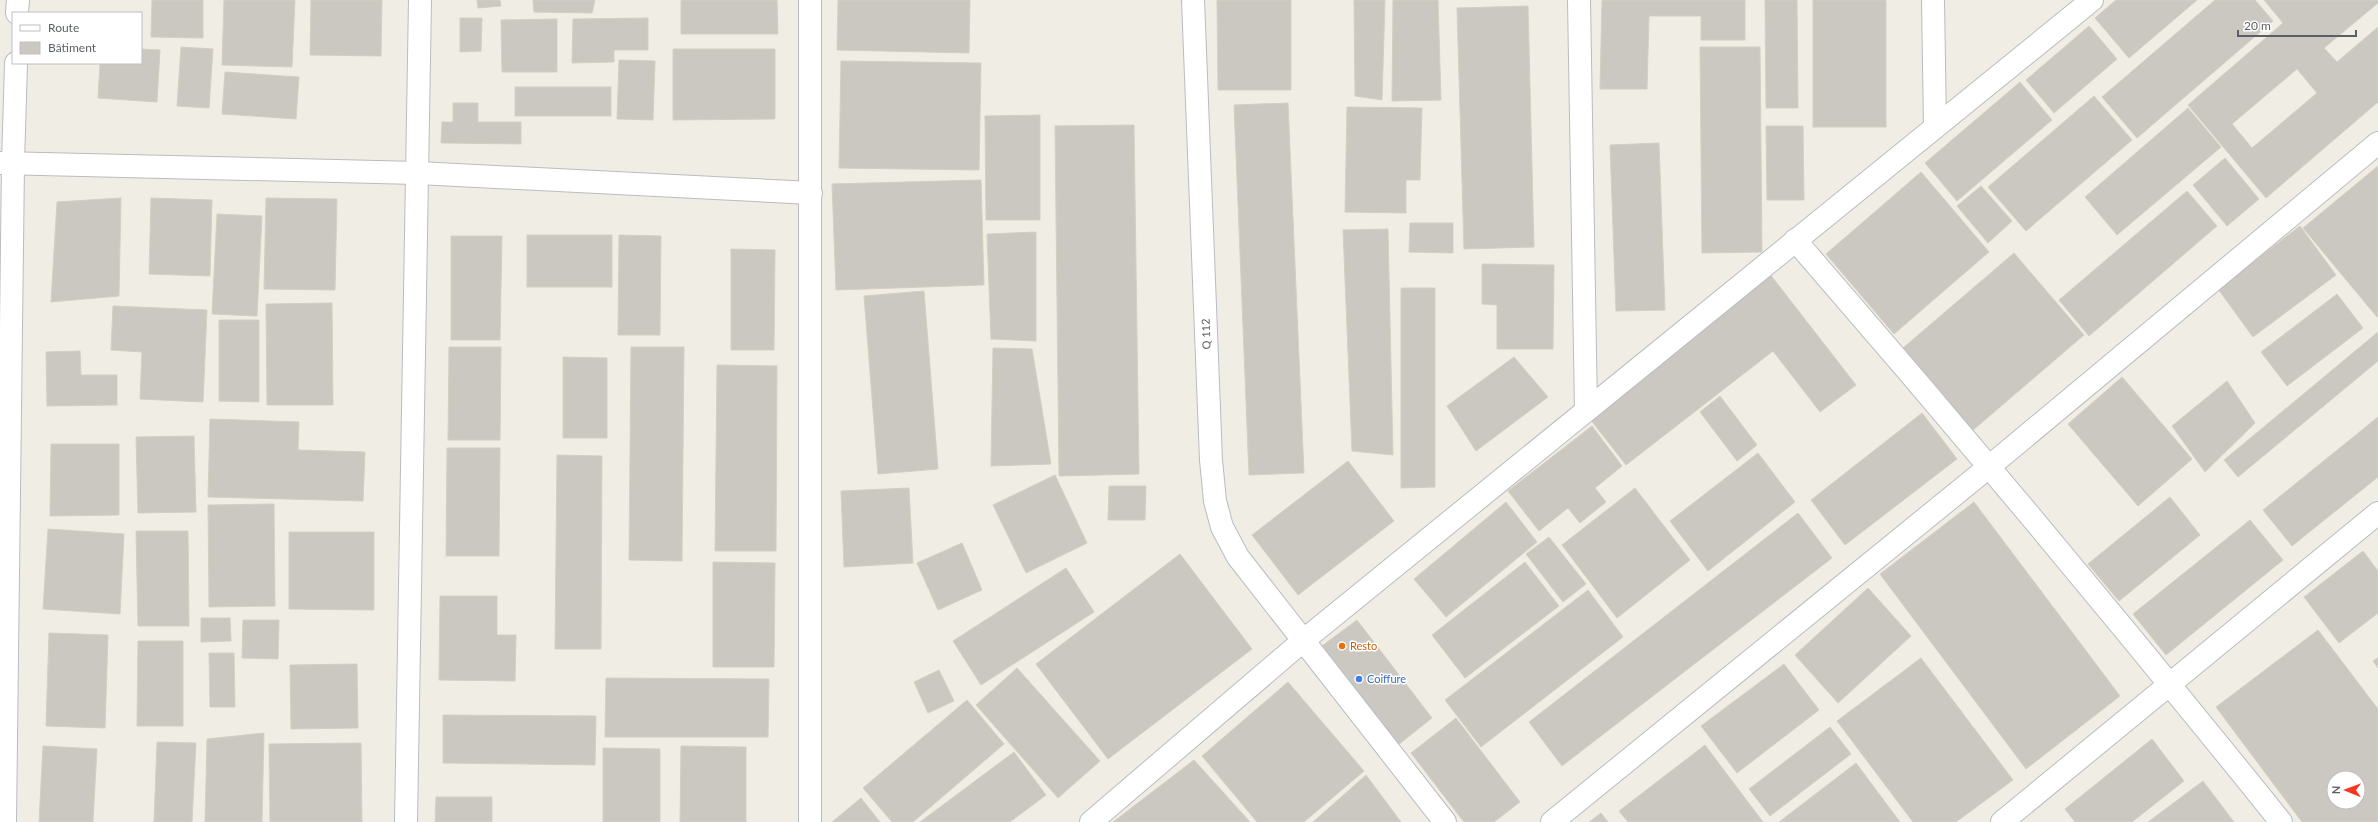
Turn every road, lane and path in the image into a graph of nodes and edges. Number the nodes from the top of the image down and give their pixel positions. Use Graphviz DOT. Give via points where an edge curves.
graph roads {
  1 [pos="18,0"];
  2 [pos="420,0"];
  3 [pos="810,0"];
  4 [pos="1193,0"];
  5 [pos="1579,0"];
  6 [pos="1933,0"];
  7 [pos="2092,0"];
  8 [pos="17,12"];
  9 [pos="16,64"];
  10 [pos="1935,127"];
  11 [pos="2378,142"];
  12 [pos="6,163"];
  13 [pos="418,173"];
  14 [pos="811,193"];
  15 [pos="1796,240"];
  16 [pos="1586,410"];
  17 [pos="1990,466"];
  18 [pos="2378,513"];
  19 [pos="1304,640"];
  20 [pos="2170,684"];
  21 [pos="5,822"];
  22 [pos="406,822"];
  23 [pos="810,822"];
  24 [pos="1091,822"];
  25 [pos="1446,822"];
  26 [pos="1552,822"];
  27 [pos="2002,822"];
  28 [pos="2281,822"];
  1 -- 8 [label="street"];
  2 -- 13 [label="street"];
  3 -- 14 [label="street"];
  4 -- 19 [label="street, Q 112" via="1211,460 1215,501 1222,527 1238,557"];
  5 -- 16 [label="street"];
  6 -- 10 [label="street"];
  7 -- 10 [label="street"];
  9 -- 12 [label="street"];
  10 -- 15 [label="street"];
  11 -- 17 [label="street"];
  12 -- 13 [label="street"];
  12 -- 21 [label="street"];
  13 -- 14 [label="street"];
  13 -- 22 [label="street"];
  14 -- 23 [label="street"];
  15 -- 16 [label="street"];
  15 -- 17 [label="street"];
  16 -- 19 [label="street"];
  17 -- 20 [label="street"];
  17 -- 26 [label="street"];
  18 -- 20 [label="street"];
  19 -- 24 [label="street"];
  19 -- 25 [label="street, Q 112"];
  20 -- 27 [label="street"];
  20 -- 28 [label="street"];
}
